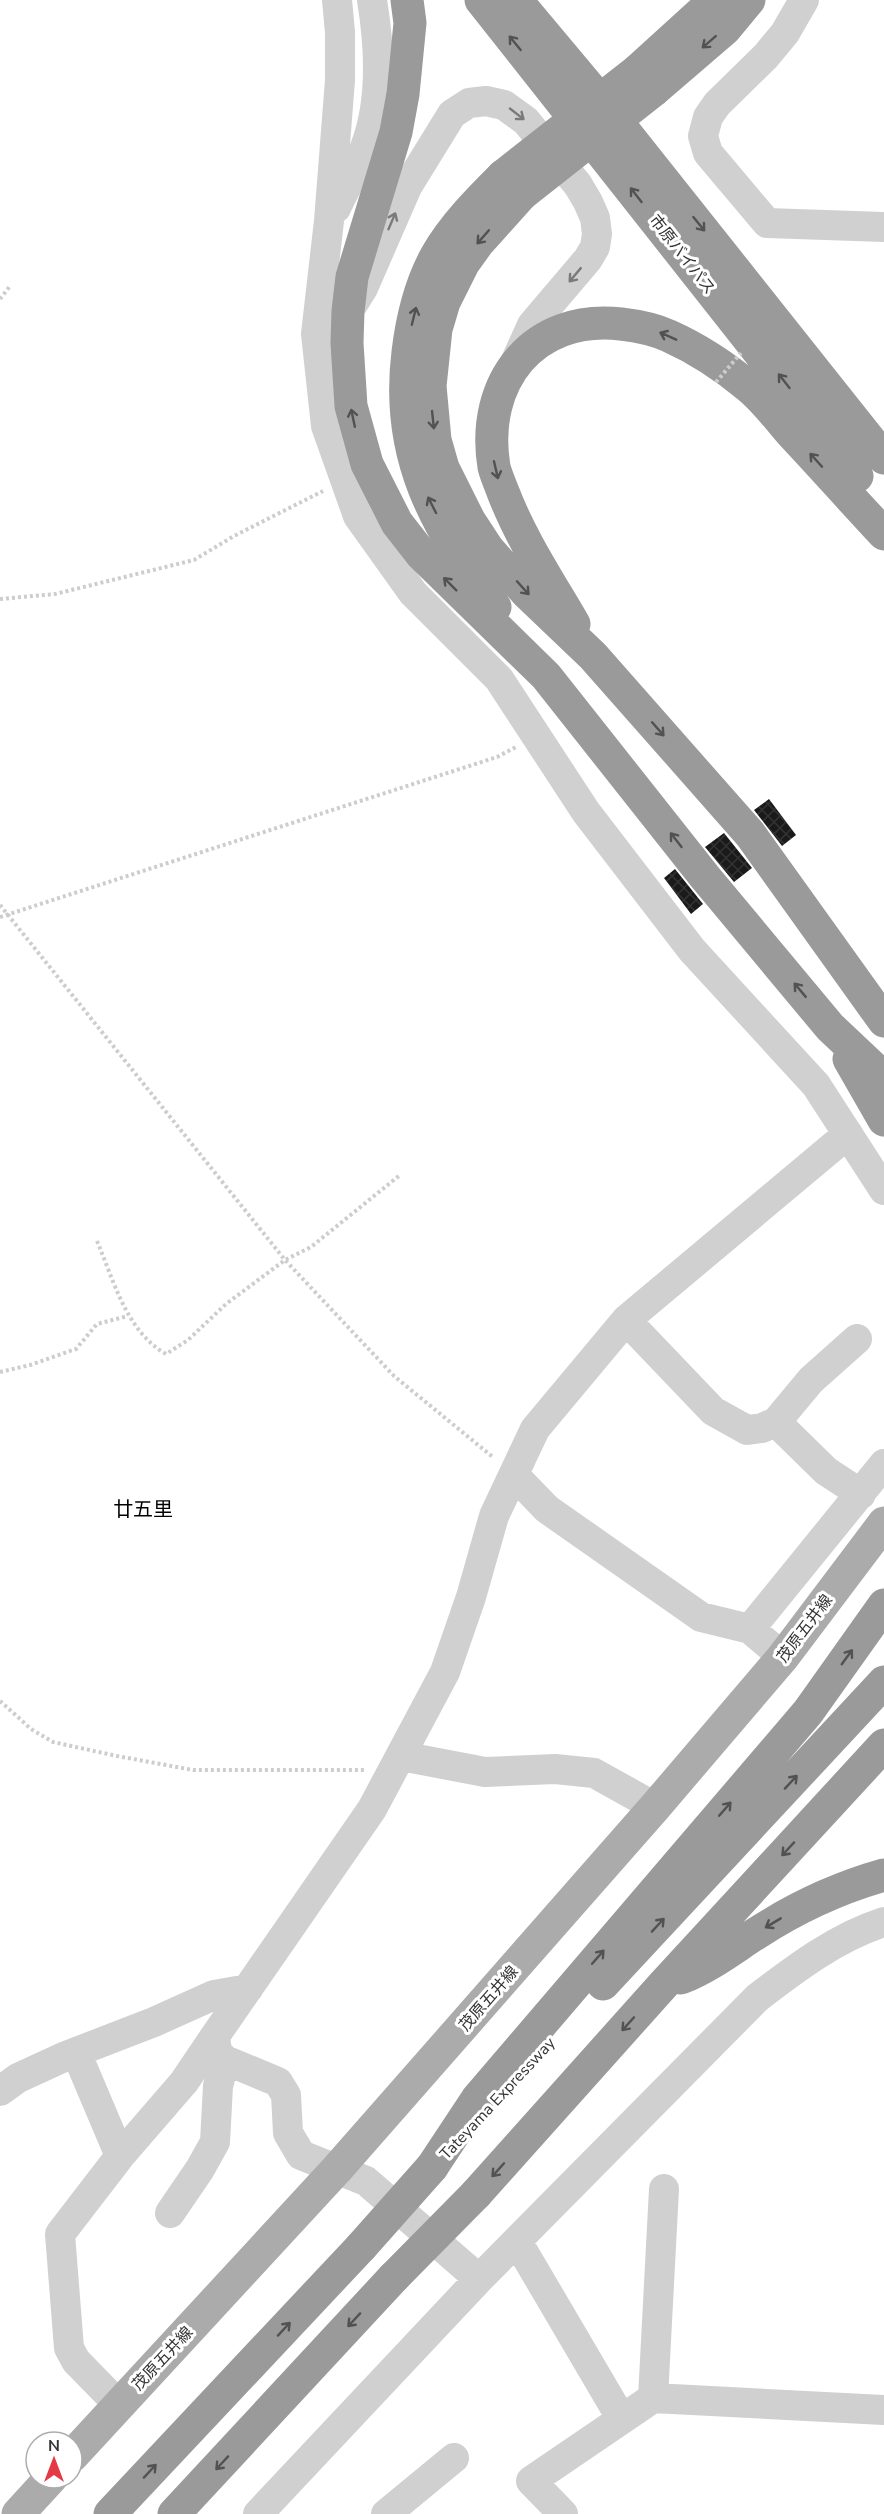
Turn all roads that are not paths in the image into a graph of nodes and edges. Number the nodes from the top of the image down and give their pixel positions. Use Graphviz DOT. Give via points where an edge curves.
graph roads {
  1 [pos="337,0"];
  2 [pos="372,0"];
  3 [pos="407,0"];
  4 [pos="481,0"];
  5 [pos="516,0"];
  6 [pos="548,0"];
  7 [pos="715,0"];
  8 [pos="749,0"];
  9 [pos="804,0"];
  10 [pos="645,80"];
  11 [pos="594,93"];
  12 [pos="513,185"];
  13 [pos="329,222"];
  14 [pos="884,227"];
  15 [pos="348,311"];
  16 [pos="514,365"];
  17 [pos="884,458"];
  18 [pos="884,510"];
  19 [pos="884,534"];
  20 [pos="593,656"];
  21 [pos="546,676"];
  22 [pos="882,1014"];
  23 [pos="830,1027"];
  24 [pos="884,1078"];
  25 [pos="884,1120"];
  26 [pos="848,1134"];
  27 [pos="884,1190"];
  28 [pos="626,1320"];
  29 [pos="857,1339"];
  30 [pos="776,1422"];
  31 [pos="884,1464"];
  32 [pos="515,1476"];
  33 [pos="861,1494"];
  34 [pos="884,1522"];
  35 [pos="884,1605"];
  36 [pos="750,1629"];
  37 [pos="783,1657"];
  38 [pos="884,1682"];
  39 [pos="884,1744"];
  40 [pos="396,1764"];
  41 [pos="655,1807"];
  42 [pos="884,1875"];
  43 [pos="884,1922"];
  44 [pos="663,1985"];
  45 [pos="248,1989"];
  46 [pos="220,2048"];
  47 [pos="76,2052"];
  48 [pos="0,2091"];
  49 [pos="120,2156"];
  50 [pos="432,2167"];
  51 [pos="337,2169"];
  52 [pos="664,2189"];
  53 [pos="170,2213"];
  54 [pos="517,2241"];
  55 [pos="479,2279"];
  56 [pos="652,2398"];
  57 [pos="119,2405"];
  58 [pos="884,2410"];
  59 [pos="621,2418"];
  60 [pos="84,2443"];
  61 [pos="454,2458"];
  62 [pos="40,2490"];
  63 [pos="274,2508"];
  64 [pos="18,2514"];
  65 [pos="110,2514"];
  66 [pos="174,2514"];
  67 [pos="386,2514"];
  68 [pos="563,2514"];
  1 -- 13 [label="street" via="340,80"];
  2 -- 13 [label="street" via="379,84 374,113 365,148"];
  3 -- 15 [label="highway" via="410,23 396,132 352,277"];
  18 -- 4 [label="highway, 市原バイパス, one-way"];
  5 -- 11 [label="highway, 市原バイパス"];
  6 -- 11 [label="highway" via="578,53"];
  7 -- 10 [label="highway"];
  8 -- 10 [label="highway, one-way" via="724,29"];
  9 -- 14 [label="street" via="785,33 708,117 703,136 708,153 767,223"];
  10 -- 12 [label="highway, bridge"];
  11 -- 17 [label="highway, 市原バイパス, one-way"];
  12 -- 20 [label="highway, one-way" via="444,302 436,329 430,386 435,440 454,492 488,549"];
  21 -- 12 [label="highway, one-way" via="468,569 440,522 414,462 405,410 409,342 423,286 436,256 478,200"];
  13 -- 26 [label="street" via="316,334 326,426 358,516 413,593 499,679 586,812 692,950 816,1085"];
  15 -- 16 [label="street, one-way" via="363,288 407,187 452,114 469,103 504,105 526,121 578,185 595,218 597,234 588,259 532,325"];
  21 -- 15 [label="highway, one-way" via="422,555 379,492 360,446 351,406 346,343"];
  19 -- 16 [label="highway, one-way" via="751,388 711,358 668,335 640,326 582,323 554,332"];
  16 -- 20 [label="highway, one-way" via="495,409 494,468 512,516"];
  20 -- 22 [label="highway, one-way" via="750,834"];
  23 -- 21 [label="highway, one-way" via="705,878"];
  23 -- 24 [label="highway"];
  23 -- 25 [label="highway"];
  26 -- 27 [label="street"];
  26 -- 28 [label="street"];
  28 -- 30 [label="street" via="713,1411 747,1430"];
  28 -- 32 [label="street" via="535,1429"];
  29 -- 30 [label="street" via="811,1380"];
  30 -- 33 [label="street" via="826,1471"];
  31 -- 33 [label="street"];
  32 -- 36 [label="street" via="547,1509 701,1617"];
  32 -- 40 [label="street" via="494,1516 445,1672"];
  33 -- 36 [label="street"];
  34 -- 37 [label="main road, 茂原五井線"];
  50 -- 35 [label="highway, one-way" via="477,2099 808,1712"];
  36 -- 37 [label="street"];
  37 -- 41 [label="main road, 茂原五井線"];
  50 -- 38 [label="highway, Tateyama Expressway, one-way"];
  39 -- 44 [label="highway, one-way"];
  40 -- 41 [label="street" via="485,1772 555,1769 594,1773"];
  40 -- 45 [label="street" via="361,1827"];
  41 -- 51 [label="main road, 茂原五井線"];
  42 -- 44 [label="highway, one-way" via="816,1899 700,1970"];
  43 -- 54 [label="street" via="805,1961 757,1998"];
  44 -- 66 [label="highway, one-way, bridge" via="476,2194"];
  45 -- 46 [label="street"];
  45 -- 47 [label="street" via="214,1995"];
  46 -- 49 [label="street" via="184,2082"];
  46 -- 51 [label="street" via="278,2082 286,2096 288,2133 295,2148 301,2156"];
  46 -- 53 [label="street" via="215,2142"];
  47 -- 48 [label="street" via="18,2078"];
  47 -- 49 [label="street"];
  49 -- 57 [label="street" via="60,2234 69,2348 76,2361"];
  65 -- 50 [label="highway, Tateyama Expressway, one-way, bridge"];
  51 -- 55 [label="street" via="366,2181"];
  51 -- 57 [label="main road, 茂原五井線"];
  52 -- 56 [label="street"];
  54 -- 55 [label="street"];
  54 -- 59 [label="street"];
  55 -- 63 [label="street"];
  56 -- 58 [label="street"];
  56 -- 59 [label="street"];
  57 -- 60 [label="main road, 茂原五井線"];
  59 -- 68 [label="street" via="531,2481"];
  61 -- 67 [label="street"];
  62 -- 64 [label="main road"];
}
